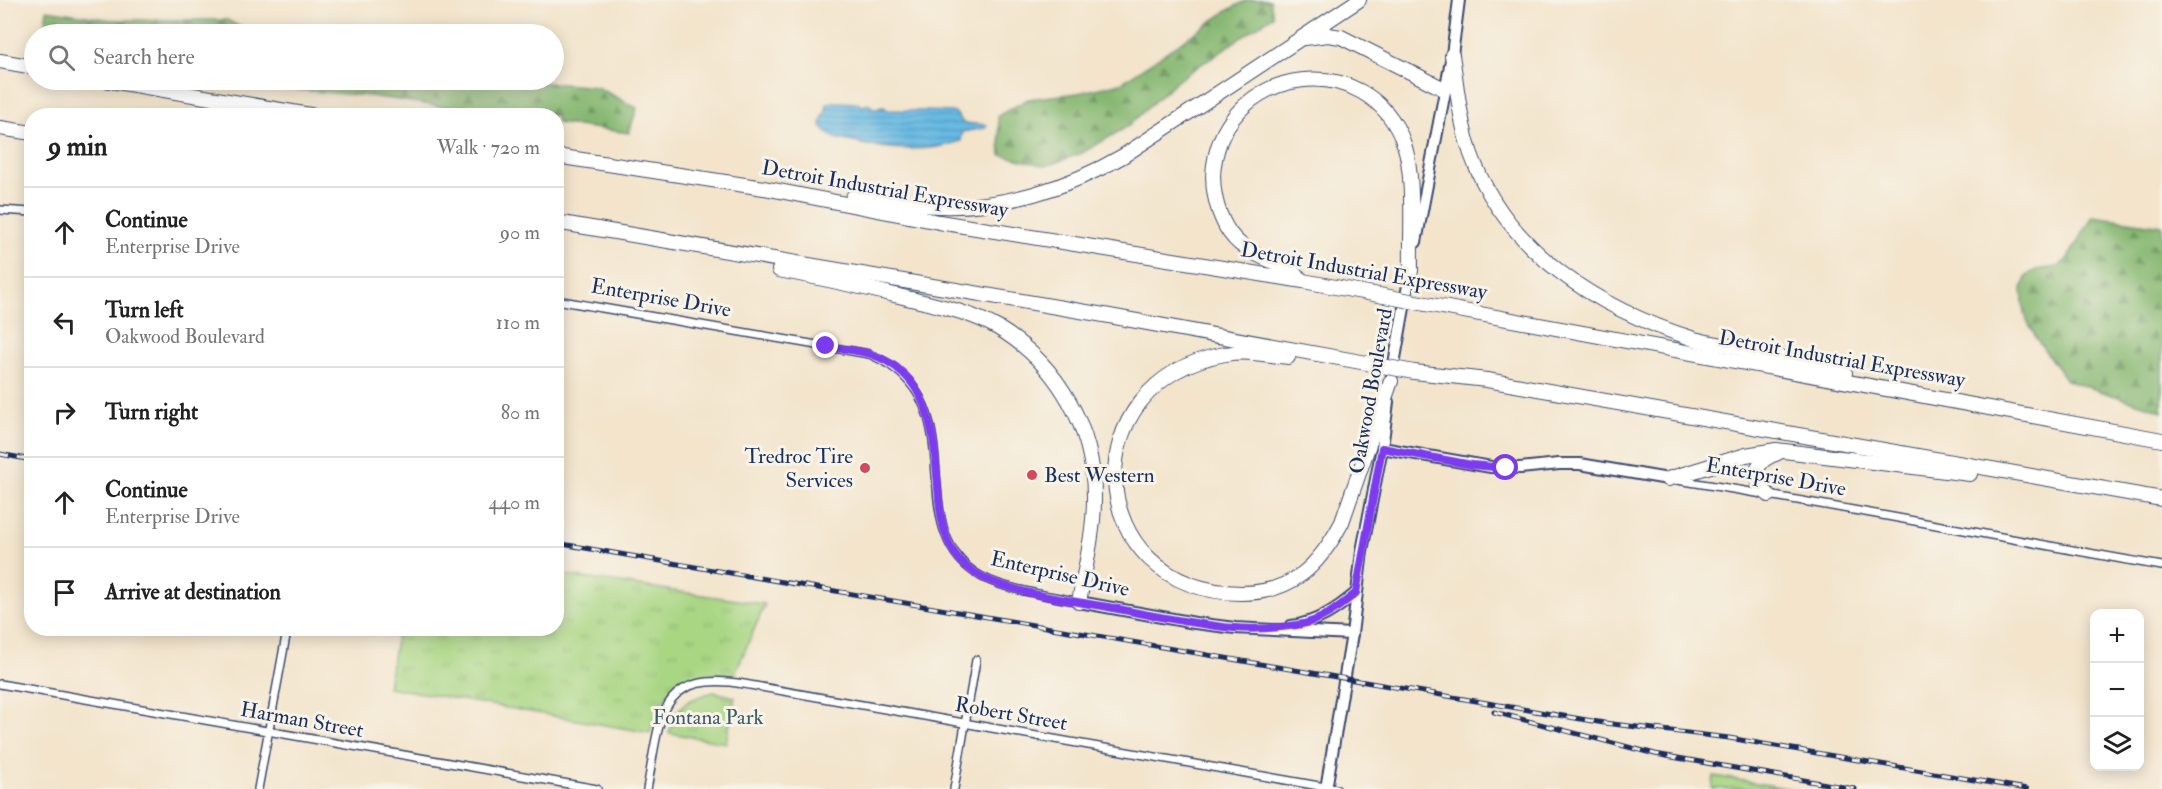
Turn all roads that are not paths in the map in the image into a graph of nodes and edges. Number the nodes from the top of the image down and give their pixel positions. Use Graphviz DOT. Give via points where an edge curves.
graph roads {
  1 [pos="1359,0"];
  2 [pos="1459,0"];
  3 [pos="1300,39"];
  4 [pos="1452,56"];
  5 [pos="0,61"];
  6 [pos="24,65"];
  7 [pos="1444,89"];
  8 [pos="164,90"];
  9 [pos="269,108"];
  10 [pos="0,128"];
  11 [pos="24,132"];
  12 [pos="564,157"];
  13 [pos="764,188"];
  14 [pos="0,210"];
  15 [pos="24,212"];
  16 [pos="564,223"];
  17 [pos="696,247"];
  18 [pos="1411,271"];
  19 [pos="1303,281"];
  20 [pos="564,301"];
  21 [pos="1333,357"];
  22 [pos="1391,381"];
  23 [pos="1910,393"];
  24 [pos="2162,440"];
  25 [pos="1382,448"];
  26 [pos="1789,451"];
  27 [pos="1668,479"];
  28 [pos="1769,495"];
  29 [pos="2162,499"];
  30 [pos="2162,566"];
  31 [pos="1356,593"];
  32 [pos="1079,602"];
  33 [pos="1260,628"];
  34 [pos="1352,634"];
  35 [pos="286,636"];
  36 [pos="976,660"];
  37 [pos="0,684"];
  38 [pos="965,723"];
  39 [pos="268,731"];
  40 [pos="1330,788"];
  41 [pos="258,789"];
  42 [pos="597,789"];
  43 [pos="647,789"];
  44 [pos="954,789"];
  1 -- 3 [label="highway"];
  2 -- 4 [label="main road, Oakwood Boulevard"];
  3 -- 7 [label="highway" via="1341,37"];
  3 -- 13 [label="highway" via="1123,156 1040,193 993,203 939,206"];
  4 -- 7 [label="main road, Oakwood Boulevard"];
  4 -- 23 [label="highway" via="1466,137 1482,180 1512,228 1555,269 1615,307 1696,339 1815,364"];
  5 -- 6 [label="highway"];
  7 -- 18 [label="main road, Oakwood Boulevard"];
  8 -- 9 [label="highway"];
  10 -- 11 [label="highway"];
  12 -- 13 [label="highway, Detroit Industrial Expressway"];
  13 -- 19 [label="highway, Detroit Industrial Expressway" via="939,222"];
  14 -- 15 [label="street"];
  16 -- 17 [label="highway"];
  17 -- 21 [label="highway"];
  17 -- 32 [label="highway" via="745,263 952,309 997,328 1033,355 1068,399 1090,456 1093,520"];
  18 -- 19 [label="highway" via="1409,169 1394,123 1377,104 1355,89 1330,81 1301,79 1269,88 1239,109 1218,145 1213,180 1217,206 1233,237"];
  18 -- 22 [label="main road, Oakwood Boulevard"];
  19 -- 23 [label="highway, Detroit Industrial Expressway, bridge"];
  20 -- 32 [label="street, Enterprise Drive" via="869,354 888,362 909,381 924,403 932,427 943,525 959,559 991,581"];
  21 -- 22 [label="highway" via="1226,353 1176,369 1152,388 1123,431 1115,460 1114,488 1121,516 1133,540 1156,563 1177,579 1203,589 1230,592 1264,591 1301,577 1331,544 1342,522"];
  21 -- 29 [label="highway, bridge" via="1487,380"];
  22 -- 25 [label="main road, Oakwood Boulevard"];
  23 -- 24 [label="highway, Detroit Industrial Expressway"];
  25 -- 27 [label="main road, Enterprise Drive" via="1491,467 1580,464"];
  25 -- 31 [label="main road, Oakwood Boulevard"];
  26 -- 27 [label="highway" via="1746,455"];
  26 -- 28 [label="highway" via="1768,456 1758,468 1758,482"];
  26 -- 29 [label="highway"];
  27 -- 28 [label="street, Enterprise Drive"];
  28 -- 30 [label="street, Enterprise Drive"];
  31 -- 33 [label="main road" via="1318,620"];
  31 -- 34 [label="main road, Oakwood Boulevard"];
  32 -- 33 [label="main road, Enterprise Drive" via="1195,623"];
  33 -- 34 [label="main road, Enterprise Drive"];
  34 -- 40 [label="main road, Oakwood Boulevard"];
  35 -- 39 [label="street"];
  36 -- 38 [label="street"];
  37 -- 39 [label="street, Harman Street"];
  38 -- 40 [label="street, Robert Street"];
  38 -- 43 [label="street, Robert Street" via="726,681 699,682 681,691 662,712"];
  38 -- 44 [label="street"];
  39 -- 41 [label="street"];
  39 -- 42 [label="street, Harman Street"];
}
